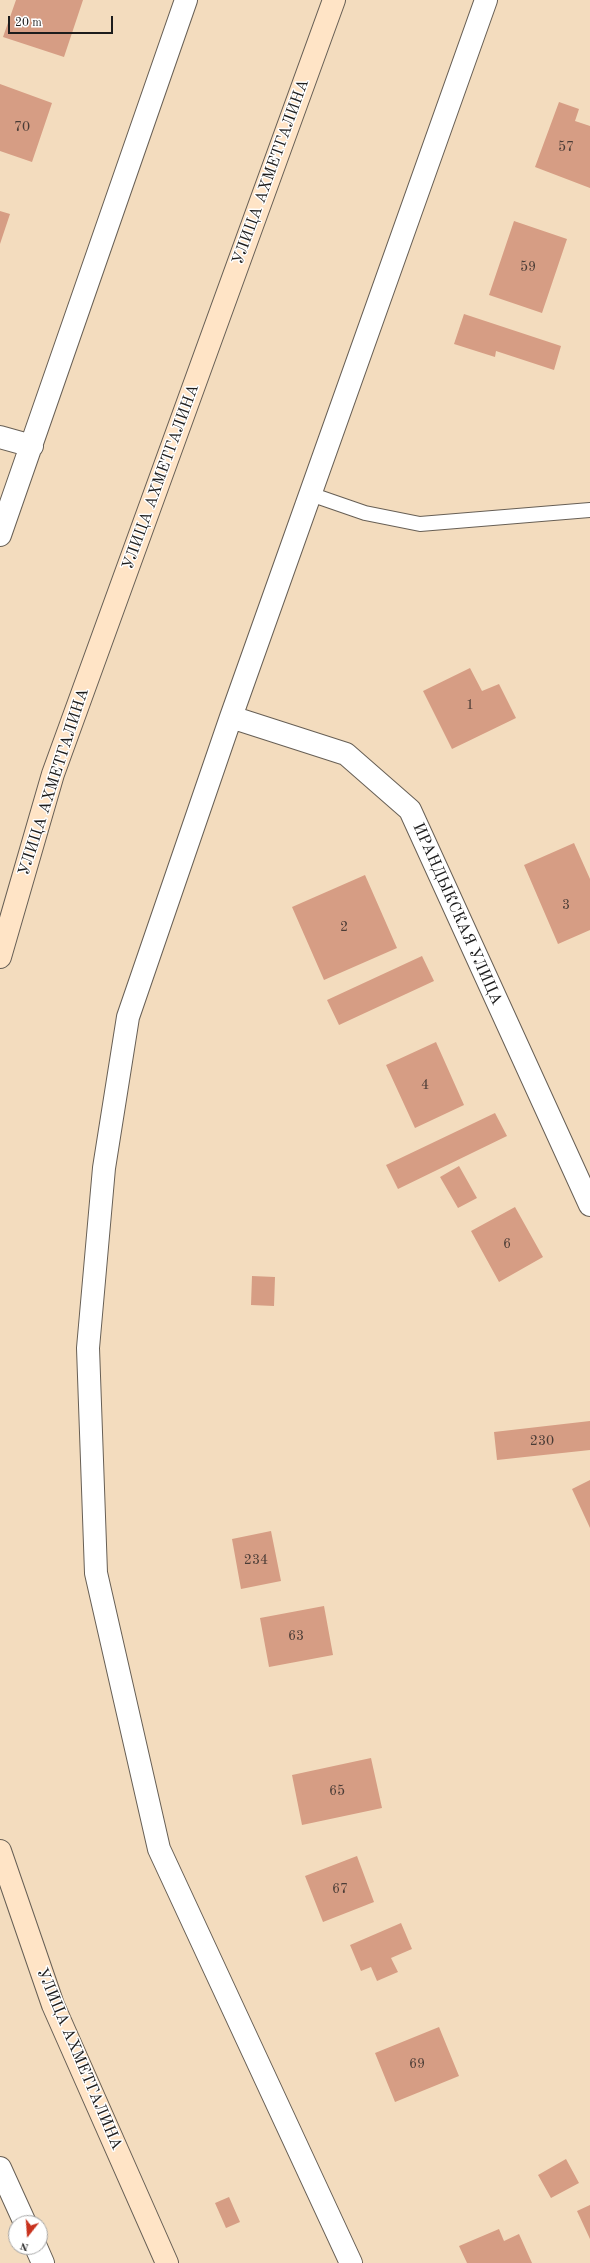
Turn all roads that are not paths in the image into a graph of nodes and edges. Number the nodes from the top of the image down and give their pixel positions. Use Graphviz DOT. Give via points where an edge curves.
graph roads {
  1 [pos="186,0"];
  2 [pos="334,0"];
  3 [pos="486,0"];
  4 [pos="0,436"];
  5 [pos="32,446"];
  6 [pos="310,494"];
  7 [pos="590,510"];
  8 [pos="0,535"];
  9 [pos="231,717"];
  10 [pos="0,957"];
  11 [pos="590,1205"];
  12 [pos="0,1851"];
  13 [pos="0,2168"];
  14 [pos="21,2215"];
  15 [pos="167,2263"];
  16 [pos="351,2263"];
  1 -- 5 [label="street"];
  2 -- 10 [label="main road, УЛИЦА АХМЕТГАЛИНА" via="53,774"];
  3 -- 6 [label="street"];
  4 -- 5 [label="street"];
  5 -- 8 [label="street"];
  6 -- 7 [label="lane" via="365,513 420,524"];
  6 -- 9 [label="street"];
  9 -- 11 [label="street, ИРАНДЫКСКАЯ УЛИЦА" via="346,754 410,810"];
  9 -- 16 [label="street" via="128,1017 104,1168 88,1348 96,1573 159,1849"];
  12 -- 15 [label="main road, УЛИЦА АХМЕТГАЛИНА" via="53,2005"];
  13 -- 14 [label="street"];
}
